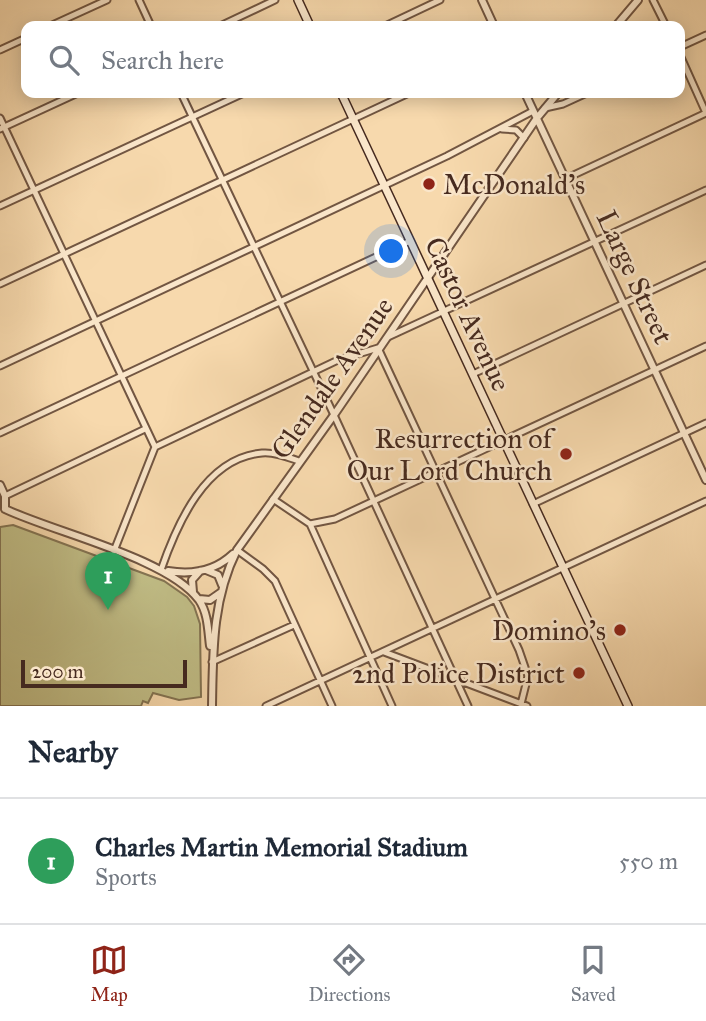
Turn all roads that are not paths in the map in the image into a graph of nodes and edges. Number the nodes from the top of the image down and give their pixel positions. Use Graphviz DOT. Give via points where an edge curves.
graph roads {
  1 [pos="107,0"];
  2 [pos="139,0"];
  3 [pos="275,0"];
  4 [pos="298,0"];
  5 [pos="440,0"];
  6 [pos="482,0"];
  7 [pos="638,0"];
  8 [pos="653,0"];
  9 [pos="61,21"];
  10 [pos="148,21"];
  11 [pos="231,21"];
  12 [pos="308,21"];
  13 [pos="396,21"];
  14 [pos="492,21"];
  15 [pos="620,21"];
  16 [pos="664,21"];
  17 [pos="706,35"];
  18 [pos="21,40"];
  19 [pos="685,45"];
  20 [pos="0,50"];
  21 [pos="685,66"];
  22 [pos="67,98"];
  23 [pos="183,98"];
  24 [pos="233,98"];
  25 [pos="343,98"];
  26 [pos="398,98"];
  27 [pos="527,98"];
  28 [pos="554,98"];
  29 [pos="576,98"];
  30 [pos="545,108"];
  31 [pos="533,111"];
  32 [pos="706,113"];
  33 [pos="192,117"];
  34 [pos="0,118"];
  35 [pos="537,118"];
  36 [pos="353,119"];
  37 [pos="2,128"];
  38 [pos="499,130"];
  39 [pos="524,138"];
  40 [pos="565,179"];
  41 [pos="223,181"];
  42 [pos="384,185"];
  43 [pos="33,190"];
  44 [pos="706,190"];
  45 [pos="0,206"];
  46 [pos="410,241"];
  47 [pos="594,242"];
  48 [pos="253,246"];
  49 [pos="64,254"];
  50 [pos="706,265"];
  51 [pos="428,277"];
  52 [pos="0,285"];
  53 [pos="279,303"];
  54 [pos="625,304"];
  55 [pos="443,311"];
  56 [pos="95,321"];
  57 [pos="386,338"];
  58 [pos="706,346"];
  59 [pos="378,348"];
  60 [pos="0,366"];
  61 [pos="654,370"];
  62 [pos="312,373"];
  63 [pos="473,374"];
  64 [pos="122,377"];
  65 [pos="334,415"];
  66 [pos="706,423"];
  67 [pos="145,429"];
  68 [pos="0,433"];
  69 [pos="684,433"];
  70 [pos="503,440"];
  71 [pos="155,447"];
  72 [pos="299,461"];
  73 [pos="435,471"];
  74 [pos="706,480"];
  75 [pos="0,485"];
  76 [pos="5,496"];
  77 [pos="273,499"];
  78 [pos="706,500"];
  79 [pos="372,501"];
  80 [pos="533,504"];
  81 [pos="3,508"];
  82 [pos="0,517"];
  83 [pos="310,524"];
  84 [pos="237,550"];
  85 [pos="114,551"];
  86 [pos="563,567"];
  87 [pos="161,570"];
  88 [pos="203,571"];
  89 [pos="221,590"];
  90 [pos="196,597"];
  91 [pos="495,599"];
  92 [pos="295,625"];
  93 [pos="432,629"];
  94 [pos="384,652"];
  95 [pos="370,658"];
  96 [pos="212,662"];
  97 [pos="454,678"];
  98 [pos="320,681"];
  99 [pos="269,705"];
  100 [pos="524,705"];
  101 [pos="212,706"];
  102 [pos="332,706"];
  103 [pos="392,706"];
  104 [pos="467,706"];
  105 [pos="628,706"];
  1 -- 9 [label="street"];
  2 -- 10 [label="street"];
  3 -- 11 [label="street"];
  4 -- 12 [label="main road"];
  5 -- 13 [label="street"];
  6 -- 14 [label="street"];
  7 -- 15 [label="street"];
  8 -- 16 [label="street"];
  17 -- 19 [label="street"];
  18 -- 20 [label="street"];
  21 -- 32 [label="street"];
  22 -- 37 [label="street"];
  23 -- 33 [label="street"];
  24 -- 33 [label="street"];
  25 -- 36 [label="main road, Castor Avenue"];
  26 -- 36 [label="street"];
  27 -- 31 [label="street, Large Street"];
  28 -- 30 [label="street, Glendale Avenue"];
  29 -- 30 [label="street"];
  30 -- 35 [label="street, Glendale Avenue"];
  31 -- 35 [label="street, Large Street"];
  31 -- 38 [label="street"];
  32 -- 40 [label="street"];
  33 -- 41 [label="street"];
  33 -- 43 [label="street"];
  34 -- 37 [label="street"];
  35 -- 39 [label="street, Glendale Avenue"];
  35 -- 40 [label="street, Large Street"];
  36 -- 41 [label="street"];
  36 -- 42 [label="main road, Castor Avenue"];
  37 -- 43 [label="street"];
  38 -- 39 [label="street" via="516,130"];
  38 -- 42 [label="street"];
  39 -- 51 [label="street, Glendale Avenue"];
  40 -- 47 [label="street, Large Street"];
  41 -- 48 [label="street"];
  41 -- 49 [label="street"];
  42 -- 46 [label="main road, Castor Avenue"];
  42 -- 48 [label="street"];
  43 -- 45 [label="street"];
  43 -- 49 [label="street"];
  44 -- 47 [label="street"];
  46 -- 51 [label="main road, Castor Avenue"];
  46 -- 53 [label="street"];
  47 -- 54 [label="street, Large Street"];
  47 -- 55 [label="street"];
  48 -- 53 [label="street"];
  48 -- 56 [label="street"];
  49 -- 52 [label="street"];
  49 -- 56 [label="street"];
  50 -- 54 [label="street"];
  51 -- 55 [label="main road, Castor Avenue"];
  51 -- 57 [label="street, Glendale Avenue"];
  53 -- 62 [label="street"];
  53 -- 64 [label="street"];
  54 -- 61 [label="street, Large Street"];
  54 -- 63 [label="street"];
  55 -- 57 [label="street"];
  55 -- 63 [label="main road, Castor Avenue"];
  56 -- 60 [label="street"];
  56 -- 64 [label="street"];
  57 -- 59 [label="street, Glendale Avenue"];
  58 -- 61 [label="street"];
  59 -- 62 [label="street"];
  59 -- 65 [label="street, Glendale Avenue"];
  59 -- 73 [label="street"];
  61 -- 69 [label="street, Large Street"];
  61 -- 70 [label="street"];
  62 -- 65 [label="street"];
  62 -- 71 [label="street"];
  63 -- 70 [label="main road, Castor Avenue"];
  64 -- 67 [label="street"];
  64 -- 68 [label="street"];
  65 -- 72 [label="street, Glendale Avenue"];
  65 -- 79 [label="street"];
  66 -- 69 [label="street"];
  67 -- 71 [label="street"];
  67 -- 76 [label="street"];
  69 -- 74 [label="street, Large Street"];
  69 -- 80 [label="street"];
  70 -- 73 [label="street"];
  70 -- 80 [label="main road, Castor Avenue"];
  71 -- 85 [label="street"];
  72 -- 77 [label="street, Glendale Avenue"];
  72 -- 87 [label="street" via="261,453 228,466 187,507"];
  73 -- 79 [label="street"];
  73 -- 91 [label="street"];
  75 -- 76 [label="street"];
  76 -- 81 [label="street"];
  77 -- 83 [label="street"];
  77 -- 84 [label="street, Glendale Avenue"];
  78 -- 86 [label="street"];
  79 -- 83 [label="street" via="335,519"];
  79 -- 93 [label="street"];
  80 -- 86 [label="main road, Castor Avenue"];
  81 -- 82 [label="street"];
  81 -- 85 [label="street"];
  83 -- 95 [label="street"];
  84 -- 88 [label="street, Glendale Avenue"];
  84 -- 89 [label="street, Glendale Avenue"];
  84 -- 92 [label="street" via="270,575"];
  85 -- 87 [label="street"];
  86 -- 91 [label="street"];
  86 -- 105 [label="main road, Castor Avenue"];
  87 -- 88 [label="street"];
  87 -- 90 [label="street" via="183,582"];
  88 -- 89 [label="street" via="218,575"];
  88 -- 90 [label="street, Glendale Avenue" via="191,582"];
  89 -- 90 [label="street" via="210,600"];
  89 -- 96 [label="street, Glendale Avenue"];
  90 -- 96 [label="street, Glendale Avenue" via="206,617"];
  91 -- 93 [label="street"];
  91 -- 100 [label="street" via="527,669"];
  92 -- 96 [label="street"];
  92 -- 98 [label="street"];
  93 -- 94 [label="street"];
  93 -- 97 [label="street"];
  94 -- 95 [label="street"];
  94 -- 97 [label="street"];
  95 -- 98 [label="street"];
  95 -- 103 [label="street"];
  96 -- 101 [label="street, Glendale Avenue"];
  97 -- 100 [label="street"];
  97 -- 104 [label="street"];
  98 -- 99 [label="street"];
  98 -- 102 [label="street"];
}
